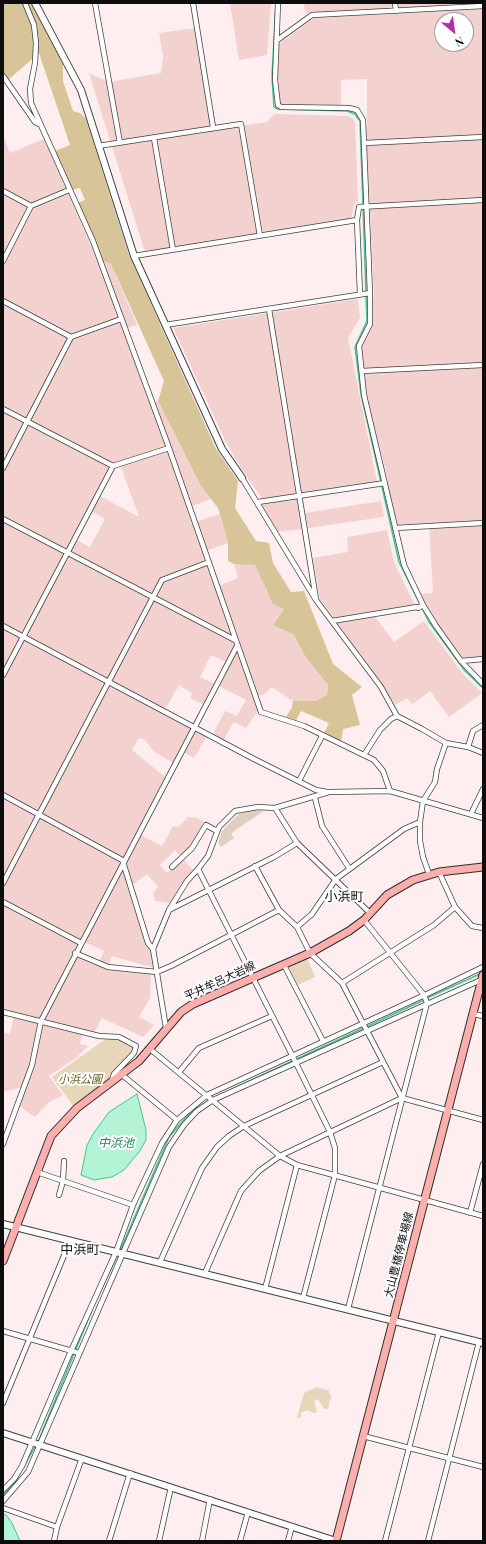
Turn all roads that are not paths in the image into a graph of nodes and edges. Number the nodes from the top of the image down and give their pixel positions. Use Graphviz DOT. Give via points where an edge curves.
graph roads {
  1 [pos="25,3"];
  2 [pos="35,3"];
  3 [pos="95,3"];
  4 [pos="193,3"];
  5 [pos="278,3"];
  6 [pos="395,3"];
  7 [pos="483,6"];
  8 [pos="396,11"];
  9 [pos="276,41"];
  10 [pos="4,79"];
  11 [pos="39,124"];
  12 [pos="214,127"];
  13 [pos="483,137"];
  14 [pos="154,138"];
  15 [pos="120,143"];
  16 [pos="364,143"];
  17 [pos="98,146"];
  18 [pos="69,190"];
  19 [pos="3,191"];
  20 [pos="483,200"];
  21 [pos="31,206"];
  22 [pos="367,207"];
  23 [pos="357,220"];
  24 [pos="260,236"];
  25 [pos="173,250"];
  26 [pos="134,256"];
  27 [pos="3,261"];
  28 [pos="370,293"];
  29 [pos="362,294"];
  30 [pos="3,301"];
  31 [pos="269,308"];
  32 [pos="122,319"];
  33 [pos="165,325"];
  34 [pos="71,337"];
  35 [pos="483,365"];
  36 [pos="362,371"];
  37 [pos="3,409"];
  38 [pos="27,422"];
  39 [pos="169,448"];
  40 [pos="113,466"];
  41 [pos="3,468"];
  42 [pos="242,478"];
  43 [pos="382,483"];
  44 [pos="300,496"];
  45 [pos="258,502"];
  46 [pos="3,519"];
  47 [pos="483,522"];
  48 [pos="395,528"];
  49 [pos="68,552"];
  50 [pos="209,562"];
  51 [pos="153,597"];
  52 [pos="316,600"];
  53 [pos="423,605"];
  54 [pos="332,621"];
  55 [pos="3,626"];
  56 [pos="23,636"];
  57 [pos="235,640"];
  58 [pos="237,646"];
  59 [pos="483,659"];
  60 [pos="462,661"];
  61 [pos="3,675"];
  62 [pos="108,682"];
  63 [pos="483,684"];
  64 [pos="397,716"];
  65 [pos="483,725"];
  66 [pos="194,727"];
  67 [pos="322,736"];
  68 [pos="446,743"];
  69 [pos="468,747"];
  70 [pos="483,753"];
  71 [pos="364,755"];
  72 [pos="299,781"];
  73 [pos="483,789"];
  74 [pos="390,791"];
  75 [pos="329,792"];
  76 [pos="3,795"];
  77 [pos="315,798"];
  78 [pos="423,801"];
  79 [pos="275,808"];
  80 [pos="39,814"];
  81 [pos="471,814"];
  82 [pos="483,818"];
  83 [pos="420,822"];
  84 [pos="217,832"];
  85 [pos="297,843"];
  86 [pos="123,861"];
  87 [pos="255,866"];
  88 [pos="172,867"];
  89 [pos="483,867"];
  90 [pos="349,868"];
  91 [pos="198,869"];
  92 [pos="439,872"];
  93 [pos="428,874"];
  94 [pos="336,879"];
  95 [pos="3,883"];
  96 [pos="209,890"];
  97 [pos="3,902"];
  98 [pos="456,907"];
  99 [pos="169,910"];
  100 [pos="279,910"];
  101 [pos="369,912"];
  102 [pos="364,920"];
  103 [pos="296,927"];
  104 [pos="483,928"];
  105 [pos="231,934"];
  106 [pos="81,943"];
  107 [pos="153,949"];
  108 [pos="75,953"];
  109 [pos="310,953"];
  110 [pos="390,954"];
  111 [pos="284,964"];
  112 [pos="483,967"];
  113 [pos="157,972"];
  114 [pos="483,977"];
  115 [pos="252,978"];
  116 [pos="342,983"];
  117 [pos="424,995"];
  118 [pos="427,1003"];
  119 [pos="3,1012"];
  120 [pos="473,1014"];
  121 [pos="272,1016"];
  122 [pos="483,1016"];
  123 [pos="41,1021"];
  124 [pos="364,1023"];
  125 [pos="166,1028"];
  126 [pos="367,1030"];
  127 [pos="324,1041"];
  128 [pos="150,1049"];
  129 [pos="292,1056"];
  130 [pos="383,1062"];
  131 [pos="296,1063"];
  132 [pos="179,1072"];
  133 [pos="121,1074"];
  134 [pos="112,1080"];
  135 [pos="207,1095"];
  136 [pos="312,1095"];
  137 [pos="402,1098"];
  138 [pos="213,1100"];
  139 [pos="447,1111"];
  140 [pos="177,1120"];
  141 [pos="483,1120"];
  142 [pos="244,1126"];
  143 [pos="330,1132"];
  144 [pos="3,1144"];
  145 [pos="280,1156"];
  146 [pos="64,1161"];
  147 [pos="483,1164"];
  148 [pos="297,1165"];
  149 [pos="37,1172"];
  150 [pos="334,1175"];
  151 [pos="63,1181"];
  152 [pos="380,1188"];
  153 [pos="59,1195"];
  154 [pos="424,1200"];
  155 [pos="133,1205"];
  156 [pos="470,1213"];
  157 [pos="483,1216"];
  158 [pos="3,1224"];
  159 [pos="16,1227"];
  160 [pos="70,1241"];
  161 [pos="116,1252"];
  162 [pos="123,1253"];
  163 [pos="3,1262"];
  164 [pos="160,1262"];
  165 [pos="204,1273"];
  166 [pos="265,1288"];
  167 [pos="303,1298"];
  168 [pos="348,1309"];
  169 [pos="393,1320"];
  170 [pos="3,1331"];
  171 [pos="439,1332"];
  172 [pos="29,1339"];
  173 [pos="481,1342"];
  174 [pos="70,1351"];
  175 [pos="78,1353"];
  176 [pos="3,1403"];
  177 [pos="3,1433"];
  178 [pos="363,1436"];
  179 [pos="32,1443"];
  180 [pos="40,1445"];
  181 [pos="409,1448"];
  182 [pos="82,1458"];
  183 [pos="448,1459"];
  184 [pos="483,1467"];
  185 [pos="130,1474"];
  186 [pos="170,1487"];
  187 [pos="3,1490"];
  188 [pos="210,1500"];
  189 [pos="3,1501"];
  190 [pos="3,1508"];
  191 [pos="248,1512"];
  192 [pos="292,1526"];
  193 [pos="57,1527"];
  194 [pos="54,1541"];
  195 [pos="109,1541"];
  196 [pos="159,1541"];
  197 [pos="202,1541"];
  198 [pos="240,1541"];
  199 [pos="288,1541"];
  200 [pos="336,1541"];
  201 [pos="385,1541"];
  202 [pos="428,1541"];
  1 -- 11 [label="street" via="35,29 36,56 29,94"];
  2 -- 17 [label="street" via="80,90"];
  3 -- 15 [label="street"];
  4 -- 12 [label="street"];
  5 -- 9 [label="street"];
  6 -- 8 [label="street"];
  7 -- 8 [label="street"];
  8 -- 9 [label="street" via="312,15"];
  9 -- 16 [label="street" via="278,105 353,108 363,120"];
  10 -- 11 [label="street"];
  11 -- 18 [label="street"];
  12 -- 14 [label="street"];
  12 -- 24 [label="street" via="242,124"];
  13 -- 16 [label="street"];
  14 -- 15 [label="street"];
  14 -- 25 [label="street"];
  15 -- 17 [label="street"];
  16 -- 22 [label="street"];
  17 -- 26 [label="street"];
  18 -- 21 [label="street"];
  18 -- 32 [label="street" via="93,241"];
  19 -- 21 [label="street"];
  20 -- 22 [label="street"];
  21 -- 27 [label="street"];
  22 -- 23 [label="street" via="359,207"];
  22 -- 28 [label="street"];
  23 -- 24 [label="street"];
  23 -- 29 [label="street"];
  24 -- 25 [label="street"];
  25 -- 26 [label="street"];
  26 -- 33 [label="street"];
  28 -- 29 [label="street"];
  28 -- 36 [label="street" via="370,324 359,346"];
  29 -- 31 [label="street"];
  30 -- 34 [label="street"];
  31 -- 33 [label="street"];
  31 -- 44 [label="street"];
  32 -- 34 [label="street"];
  32 -- 39 [label="street"];
  33 -- 42 [label="street" via="222,449"];
  34 -- 38 [label="street"];
  35 -- 36 [label="street"];
  36 -- 43 [label="street" via="364,394"];
  37 -- 38 [label="street"];
  38 -- 40 [label="street"];
  38 -- 41 [label="street"];
  39 -- 40 [label="street"];
  39 -- 50 [label="street"];
  40 -- 49 [label="street"];
  42 -- 45 [label="street"];
  43 -- 44 [label="street"];
  43 -- 48 [label="street"];
  44 -- 45 [label="street"];
  44 -- 52 [label="street"];
  45 -- 52 [label="street"];
  46 -- 49 [label="street"];
  47 -- 48 [label="street"];
  48 -- 53 [label="street" via="404,565"];
  49 -- 51 [label="street"];
  49 -- 56 [label="street"];
  50 -- 51 [label="street" via="162,580"];
  50 -- 57 [label="street"];
  51 -- 57 [label="street"];
  51 -- 62 [label="street"];
  52 -- 54 [label="street"];
  53 -- 54 [label="street" via="418,608"];
  53 -- 60 [label="street"];
  54 -- 64 [label="street" via="381,687"];
  55 -- 56 [label="street"];
  56 -- 61 [label="street"];
  56 -- 62 [label="street"];
  57 -- 58 [label="street"];
  58 -- 66 [label="street"];
  58 -- 67 [label="street" via="261,712 304,726"];
  59 -- 60 [label="street"];
  60 -- 63 [label="street"];
  62 -- 66 [label="street"];
  62 -- 80 [label="street"];
  64 -- 68 [label="street"];
  64 -- 71 [label="street" via="380,730"];
  65 -- 69 [label="street" via="473,731"];
  66 -- 72 [label="street"];
  66 -- 86 [label="street"];
  67 -- 71 [label="street"];
  67 -- 72 [label="street"];
  68 -- 69 [label="street"];
  68 -- 78 [label="street" via="435,782"];
  69 -- 70 [label="street"];
  71 -- 74 [label="street" via="380,767"];
  72 -- 75 [label="street" via="316,790"];
  73 -- 81 [label="street"];
  74 -- 75 [label="street"];
  74 -- 78 [label="street"];
  75 -- 77 [label="street"];
  76 -- 80 [label="street"];
  77 -- 79 [label="street"];
  77 -- 90 [label="street" via="322,826"];
  78 -- 81 [label="street"];
  78 -- 83 [label="street"];
  79 -- 84 [label="street" via="258,807 235,811"];
  79 -- 85 [label="street"];
  80 -- 86 [label="street"];
  80 -- 95 [label="street"];
  81 -- 82 [label="street"];
  83 -- 90 [label="street" via="404,829"];
  83 -- 93 [label="street" via="420,841"];
  84 -- 88 [label="street" via="206,825 189,853"];
  84 -- 91 [label="street" via="208,856"];
  85 -- 87 [label="street"];
  85 -- 94 [label="street"];
  86 -- 106 [label="street"];
  86 -- 107 [label="street" via="148,943"];
  87 -- 96 [label="street"];
  87 -- 100 [label="street"];
  89 -- 92 [label="main road, 平井牟呂大岩線"];
  90 -- 94 [label="street"];
  91 -- 96 [label="street"];
  91 -- 99 [label="street"];
  92 -- 93 [label="main road, 平井牟呂大岩線"];
  92 -- 98 [label="street"];
  93 -- 101 [label="main road, 平井牟呂大岩線" via="387,895"];
  94 -- 101 [label="street"];
  94 -- 103 [label="street" via="312,914"];
  96 -- 99 [label="street"];
  96 -- 105 [label="street"];
  97 -- 106 [label="street"];
  98 -- 104 [label="street" via="472,926"];
  98 -- 110 [label="street"];
  99 -- 107 [label="street"];
  100 -- 103 [label="street"];
  100 -- 105 [label="street"];
  101 -- 102 [label="main road, 平井牟呂大岩線"];
  102 -- 109 [label="main road, 平井牟呂大岩線" via="350,931"];
  102 -- 110 [label="street"];
  103 -- 109 [label="street"];
  105 -- 113 [label="street"];
  105 -- 115 [label="street"];
  106 -- 108 [label="street"];
  107 -- 113 [label="street"];
  108 -- 113 [label="street" via="108,967"];
  108 -- 123 [label="street"];
  109 -- 111 [label="main road, 平井牟呂大岩線"];
  109 -- 116 [label="street"];
  110 -- 116 [label="street"];
  110 -- 117 [label="street"];
  111 -- 115 [label="main road, 平井牟呂大岩線"];
  111 -- 127 [label="street"];
  112 -- 117 [label="street"];
  113 -- 125 [label="street"];
  114 -- 118 [label="street"];
  114 -- 120 [label="main road, 大山豊橋停車場線"];
  115 -- 121 [label="street"];
  115 -- 125 [label="main road, 平井牟呂大岩線" via="193,1004"];
  116 -- 124 [label="street"];
  117 -- 118 [label="street"];
  117 -- 124 [label="street"];
  118 -- 126 [label="street"];
  118 -- 137 [label="street"];
  119 -- 123 [label="street"];
  120 -- 122 [label="street"];
  120 -- 139 [label="main road, 大山豊橋停車場線"];
  121 -- 129 [label="street"];
  121 -- 132 [label="street" via="199,1048"];
  123 -- 134 [label="street" via="99,1036 120,1037 136,1046 134,1053 114,1074"];
  123 -- 144 [label="street" via="32,1065"];
  124 -- 126 [label="street"];
  124 -- 127 [label="street"];
  125 -- 128 [label="main road, 平井牟呂大岩線"];
  126 -- 130 [label="street"];
  126 -- 131 [label="street"];
  127 -- 129 [label="street"];
  128 -- 132 [label="street"];
  128 -- 133 [label="main road, 平井牟呂大岩線"];
  129 -- 131 [label="street"];
  129 -- 135 [label="street"];
  130 -- 136 [label="street"];
  130 -- 137 [label="street"];
  131 -- 136 [label="street"];
  131 -- 138 [label="street"];
  132 -- 135 [label="street"];
  133 -- 134 [label="main road, 平井牟呂大岩線"];
  133 -- 140 [label="street"];
  134 -- 149 [label="main road, 平井牟呂大岩線" via="77,1108 56,1130"];
  135 -- 138 [label="street"];
  135 -- 140 [label="street"];
  136 -- 142 [label="street"];
  136 -- 143 [label="street"];
  137 -- 139 [label="street"];
  137 -- 143 [label="street"];
  137 -- 152 [label="street"];
  138 -- 142 [label="street"];
  138 -- 162 [label="street" via="191,1117 169,1147"];
  139 -- 141 [label="street"];
  139 -- 154 [label="main road, 大山豊橋停車場線"];
  140 -- 155 [label="street" via="162,1143"];
  142 -- 145 [label="street"];
  142 -- 164 [label="street" via="229,1136 202,1168"];
  143 -- 145 [label="street"];
  143 -- 150 [label="street" via="335,1148"];
  145 -- 148 [label="street"];
  145 -- 165 [label="street" via="259,1171 241,1191"];
  146 -- 151 [label="street"];
  147 -- 156 [label="street"];
  148 -- 150 [label="street"];
  148 -- 166 [label="street"];
  149 -- 151 [label="street"];
  149 -- 159 [label="main road, 平井牟呂大岩線"];
  150 -- 152 [label="street"];
  150 -- 167 [label="street"];
  151 -- 153 [label="street"];
  151 -- 155 [label="street"];
  152 -- 154 [label="street"];
  152 -- 168 [label="street"];
  154 -- 156 [label="street"];
  154 -- 169 [label="main road, 大山豊橋停車場線"];
  155 -- 161 [label="street"];
  156 -- 157 [label="street"];
  158 -- 159 [label="street"];
  159 -- 160 [label="street"];
  159 -- 163 [label="main road, 平井牟呂大岩線"];
  160 -- 161 [label="street"];
  160 -- 172 [label="street"];
  161 -- 162 [label="street"];
  161 -- 174 [label="street"];
  162 -- 164 [label="street"];
  162 -- 175 [label="street"];
  164 -- 165 [label="street"];
  165 -- 166 [label="street"];
  166 -- 167 [label="street"];
  167 -- 168 [label="street"];
  168 -- 169 [label="street"];
  169 -- 171 [label="street"];
  169 -- 178 [label="main road, 大山豊橋停車場線"];
  170 -- 172 [label="street"];
  171 -- 173 [label="street"];
  171 -- 181 [label="street"];
  172 -- 174 [label="street"];
  172 -- 176 [label="street"];
  173 -- 183 [label="street"];
  174 -- 175 [label="street"];
  174 -- 179 [label="street"];
  175 -- 180 [label="street"];
  177 -- 179 [label="street"];
  178 -- 181 [label="street"];
  178 -- 200 [label="main road, 大山豊橋停車場線"];
  179 -- 180 [label="street"];
  179 -- 187 [label="street" via="14,1479"];
  180 -- 182 [label="street"];
  180 -- 189 [label="street" via="28,1472"];
  181 -- 183 [label="street"];
  181 -- 201 [label="street"];
  182 -- 185 [label="street"];
  182 -- 193 [label="street"];
  183 -- 184 [label="street"];
  183 -- 202 [label="street"];
  185 -- 186 [label="street"];
  185 -- 195 [label="street"];
  186 -- 188 [label="street"];
  186 -- 196 [label="street"];
  188 -- 191 [label="street"];
  188 -- 197 [label="street"];
  190 -- 193 [label="street"];
  191 -- 192 [label="street"];
  191 -- 198 [label="street"];
  192 -- 199 [label="street"];
  192 -- 200 [label="street"];
  193 -- 194 [label="street"];
}
